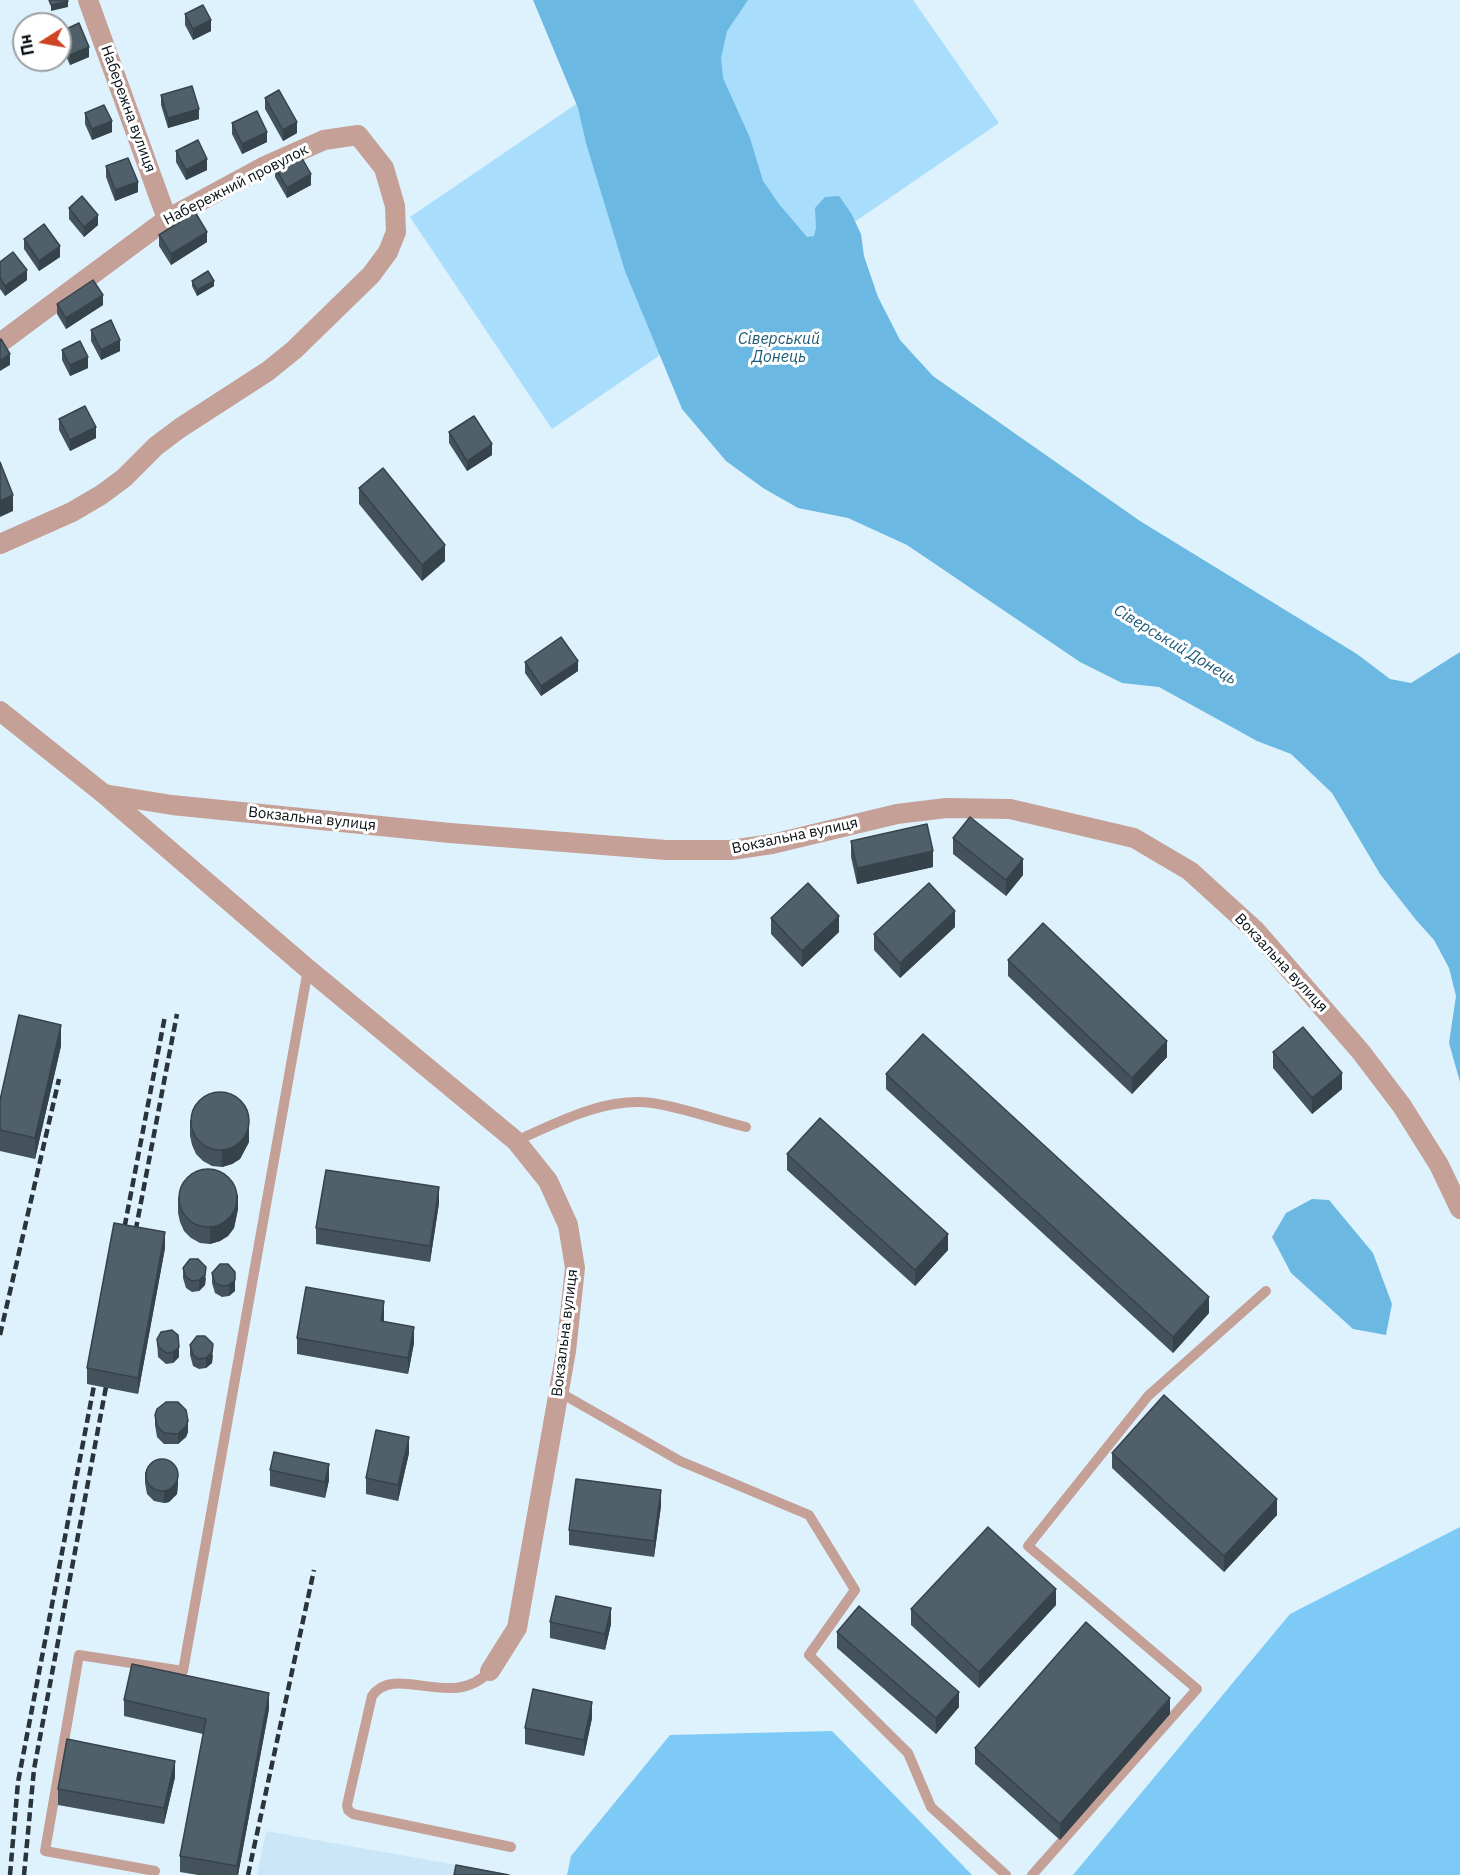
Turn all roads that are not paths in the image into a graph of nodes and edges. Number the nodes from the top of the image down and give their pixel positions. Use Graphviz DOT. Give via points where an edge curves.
graph roads {
  1 [pos="88,0"];
  2 [pos="167,219"];
  3 [pos="0,343"];
  4 [pos="0,544"];
  5 [pos="0,711"];
  6 [pos="104,794"];
  7 [pos="308,969"];
  8 [pos="746,1127"];
  9 [pos="516,1141"];
  10 [pos="1460,1209"];
  11 [pos="1266,1291"];
  12 [pos="559,1392"];
  13 [pos="490,1671"];
  14 [pos="511,1847"];
  15 [pos="155,1870"];
  16 [pos="1006,1875"];
  17 [pos="1032,1875"];
  1 -- 2 [label="street, Набережна вулиця"];
  2 -- 3 [label="street, Набережний провулок"];
  2 -- 4 [label="street, Набережний провулок" via="263,167 324,140 358,135 384,168 395,206 396,232 388,252 371,275 268,371 180,428 101,495"];
  5 -- 6 [label="street, Вокзальна вулиця"];
  6 -- 7 [label="street, Вокзальна вулиця"];
  6 -- 10 [label="street, Вокзальна вулиця" via="450,833 666,850 731,850 772,844 897,814 946,808 1010,809 1134,838 1190,872 1256,931 1361,1052 1402,1106 1439,1165"];
  7 -- 9 [label="street, Вокзальна вулиця"];
  7 -- 15 [label="lane" via="183,1671 79,1655 45,1851"];
  8 -- 9 [label="lane" via="652,1103 621,1104 573,1115"];
  9 -- 12 [label="street, Вокзальна вулиця" via="548,1181 568,1225 575,1268"];
  11 -- 17 [label="lane" via="1148,1396 1028,1546 1197,1689"];
  12 -- 13 [label="street, Вокзальна вулиця" via="517,1628"];
  12 -- 16 [label="lane" via="680,1461 809,1515 855,1590 809,1655 908,1754 931,1807"];
  13 -- 14 [label="lane" via="483,1679 463,1688 394,1683 377,1689 372,1696 346,1805 353,1814"];
}
